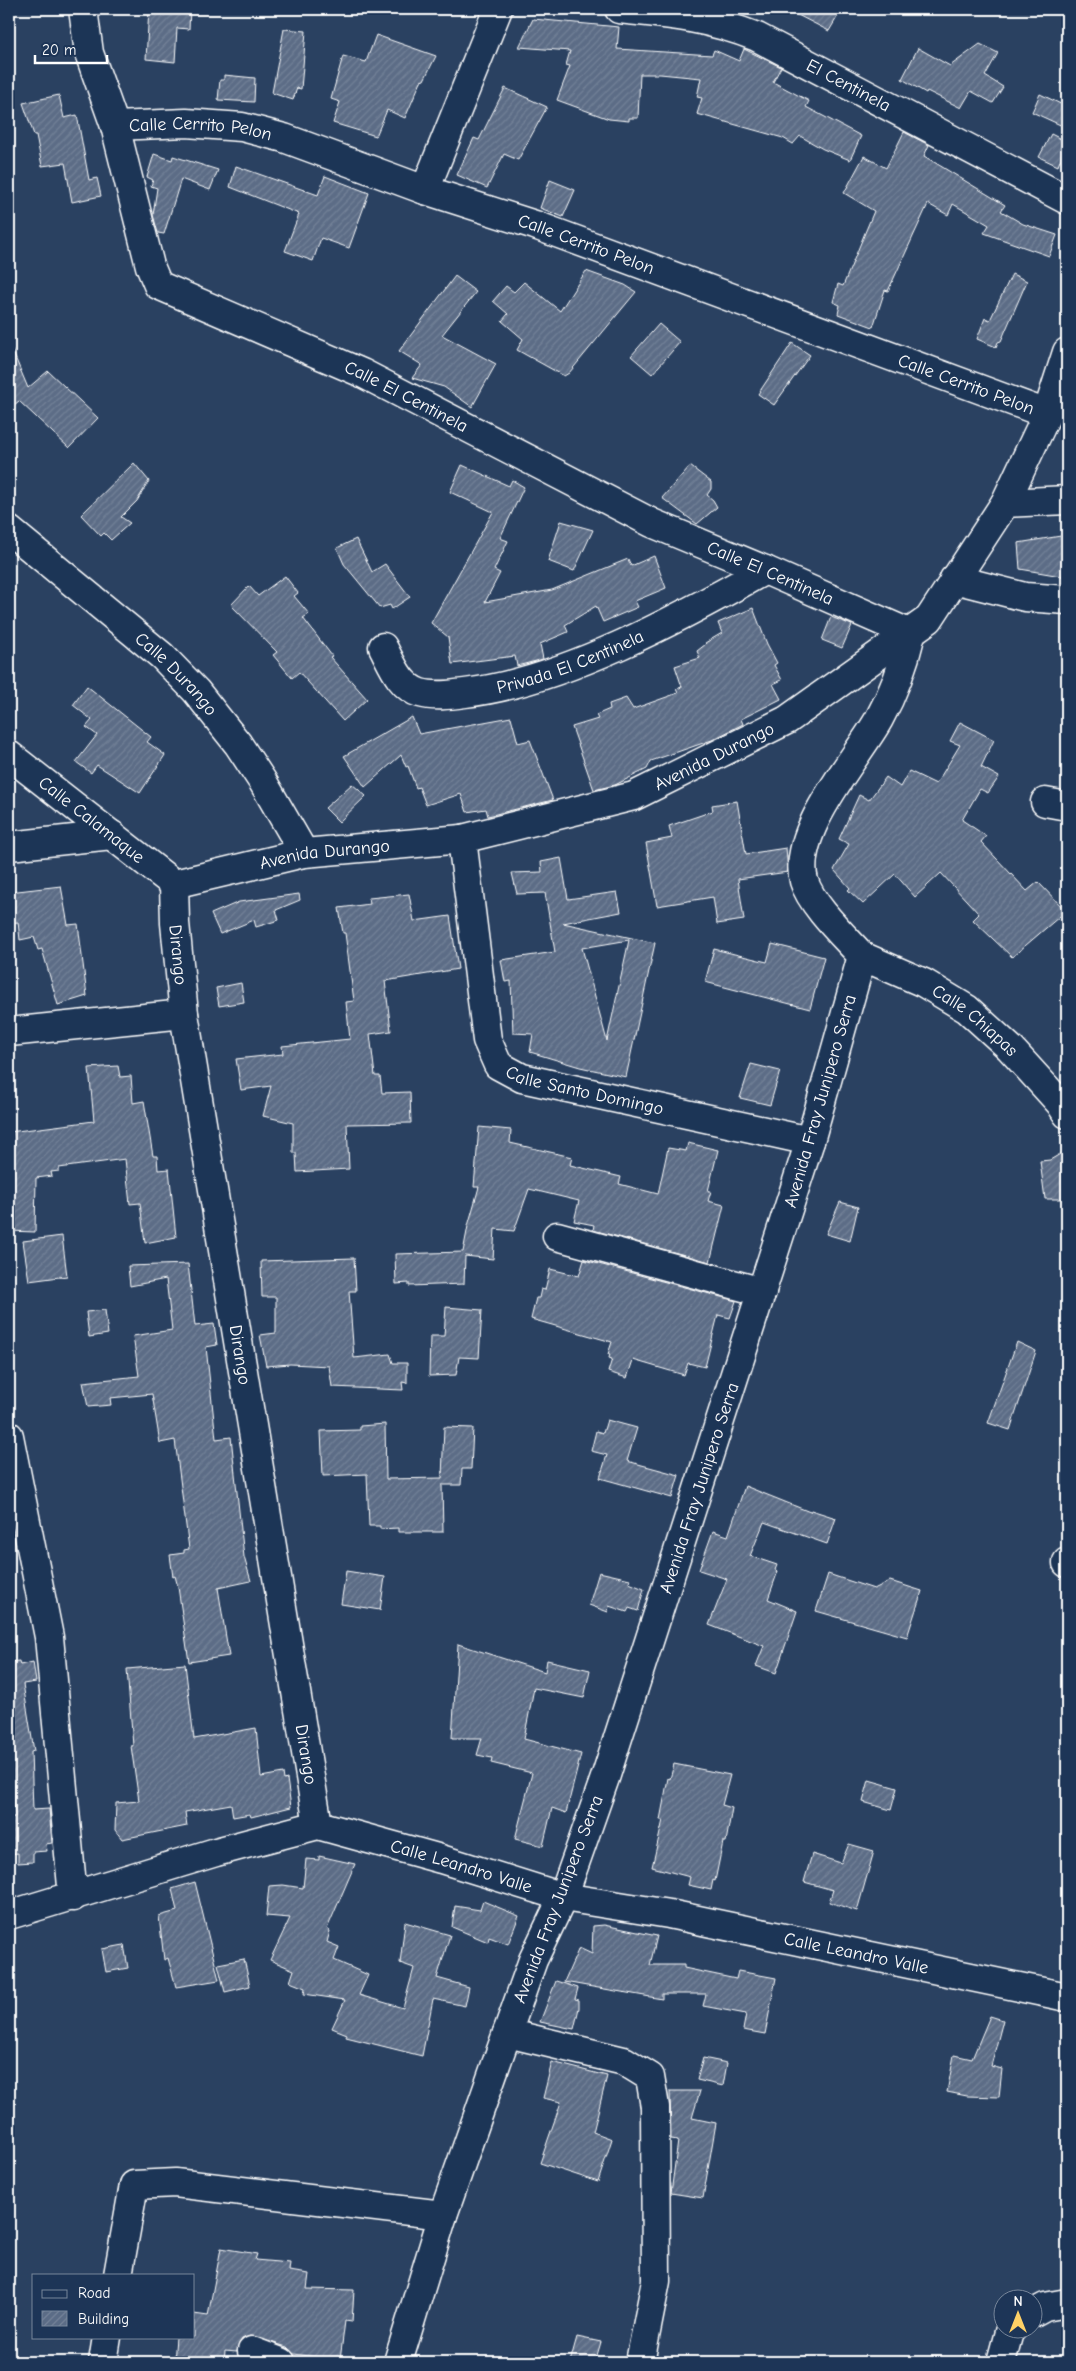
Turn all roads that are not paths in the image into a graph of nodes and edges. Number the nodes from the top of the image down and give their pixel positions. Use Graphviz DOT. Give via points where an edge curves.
graph roads {
  1 [pos="83,9"];
  2 [pos="498,9"];
  3 [pos="619,9"];
  4 [pos="115,126"];
  5 [pos="425,190"];
  6 [pos="1067,200"];
  7 [pos="1067,352"];
  8 [pos="1047,414"];
  9 [pos="1067,500"];
  10 [pos="1005,503"];
  11 [pos="9,530"];
  12 [pos="765,570"];
  13 [pos="954,579"];
  14 [pos="1067,600"];
  15 [pos="911,634"];
  16 [pos="383,647"];
  17 [pos="9,755"];
  18 [pos="112,834"];
  19 [pos="462,839"];
  20 [pos="9,846"];
  21 [pos="304,853"];
  22 [pos="174,884"];
  23 [pos="862,956"];
  24 [pos="184,1014"];
  25 [pos="9,1032"];
  26 [pos="1067,1114"];
  27 [pos="810,1141"];
  28 [pos="557,1236"];
  29 [pos="762,1292"];
  30 [pos="9,1436"];
  31 [pos="318,1825"];
  32 [pos="73,1897"];
  33 [pos="563,1898"];
  34 [pos="9,1915"];
  35 [pos="1067,1997"];
  36 [pos="507,2033"];
  37 [pos="443,2215"];
  38 [pos="118,2274"];
  39 [pos="1067,2303"];
  40 [pos="1044,2307"];
  41 [pos="107,2338"];
  42 [pos="1007,2338"];
  43 [pos="252,2351"];
  44 [pos="103,2362"];
  45 [pos="281,2362"];
  46 [pos="398,2362"];
  47 [pos="640,2362"];
  48 [pos="1001,2362"];
  1 -- 4 [label="street, Calle El Centinela" via="89,53"];
  2 -- 5 [label="street"];
  3 -- 6 [label="street, El Centinela" via="694,17 757,37"];
  4 -- 5 [label="street, Calle Cerrito Pelon" via="186,123 242,127 284,138"];
  4 -- 12 [label="street, Calle El Centinela" via="150,266 158,285 362,373 652,523"];
  5 -- 8 [label="street, Calle Cerrito Pelon" via="534,225"];
  7 -- 8 [label="street, Avenida Durango"];
  8 -- 10 [label="street, Avenida Durango"];
  9 -- 10 [label="street"];
  10 -- 13 [label="street, Avenida Durango"];
  11 -- 21 [label="street, Calle Durango" via="162,656 196,691 243,751"];
  12 -- 15 [label="street, Calle El Centinela"];
  12 -- 16 [label="street, Privada El Centinela" via="707,602 583,660 495,690 443,696 419,693 402,682"];
  13 -- 14 [label="street" via="1025,597"];
  13 -- 15 [label="street, Avenida Durango" via="930,619"];
  15 -- 19 [label="street, Avenida Durango" via="788,720 634,796"];
  15 -- 23 [label="street" via="903,667 890,698 833,788 806,840 804,881 816,901"];
  17 -- 18 [label="street, Calle Calamaque"];
  18 -- 20 [label="street"];
  18 -- 22 [label="street, Calle Calamaque"];
  19 -- 21 [label="street, Avenida Durango"];
  19 -- 27 [label="street, Calle Santo Domingo" via="487,1040 498,1065 522,1078"];
  21 -- 22 [label="street, Avenida Durango"];
  22 -- 24 [label="street, Dirango"];
  23 -- 26 [label="street, Calle Chiapas" via="924,983 967,1009 1010,1048"];
  23 -- 27 [label="street, Avenida Fray Junipero Serra"];
  24 -- 25 [label="street"];
  24 -- 31 [label="street, Dirango"];
  27 -- 29 [label="street, Avenida Fray Junipero Serra"];
  28 -- 29 [label="street"];
  29 -- 33 [label="street, Avenida Fray Junipero Serra" via="606,1776"];
  30 -- 32 [label="street" via="49,1637"];
  31 -- 32 [label="street" via="216,1852"];
  31 -- 33 [label="street, Calle Leandro Valle" via="441,1859"];
  32 -- 34 [label="street"];
  33 -- 35 [label="street, Calle Leandro Valle" via="669,1914"];
  33 -- 36 [label="street, Avenida Fray Junipero Serra" via="533,1960"];
  36 -- 37 [label="street, Avenida Fray Junipero Serra"];
  36 -- 47 [label="street" via="624,2061 650,2077 655,2107 656,2281"];
  37 -- 38 [label="street" via="175,2182 134,2185"];
  37 -- 46 [label="street, Avenida Fray Junipero Serra"];
  39 -- 40 [label="street"];
  41 -- 44 [label="street"];
  42 -- 48 [label="street"];
  43 -- 45 [label="street"];
}
